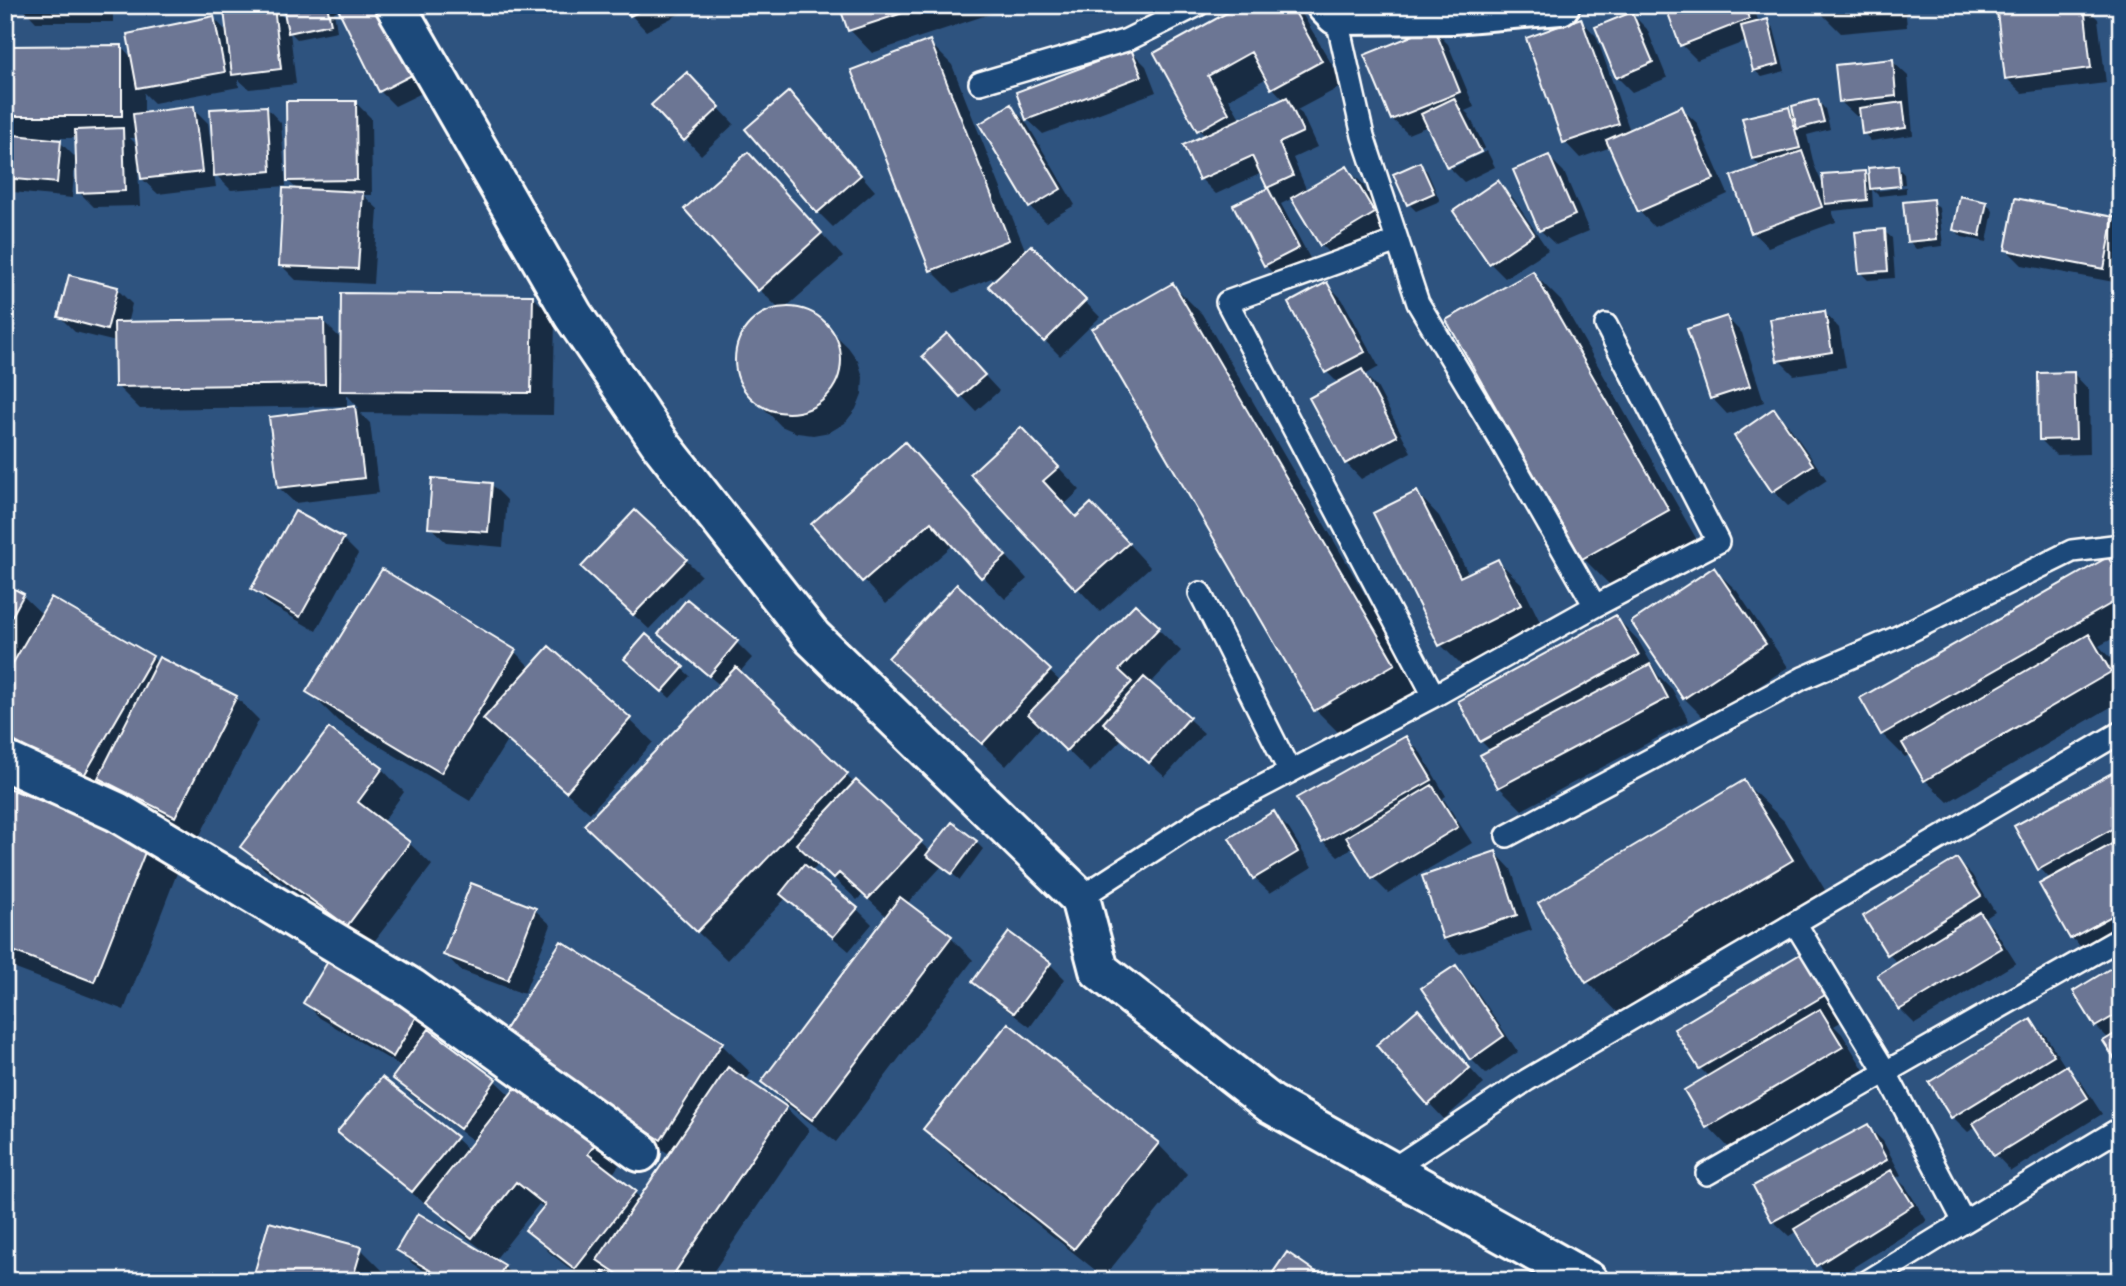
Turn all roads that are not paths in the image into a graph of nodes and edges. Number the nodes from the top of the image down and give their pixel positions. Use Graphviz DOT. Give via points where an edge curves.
graph roads {
  1 [pos="395,5"];
  2 [pos="1198,5"];
  3 [pos="1560,5"];
  4 [pos="1331,10"];
  5 [pos="980,83"];
  6 [pos="1397,241"];
  7 [pos="1606,325"];
  8 [pos="2121,545"];
  9 [pos="1200,593"];
  10 [pos="1595,606"];
  11 [pos="1434,696"];
  12 [pos="2121,732"];
  13 [pos="5,761"];
  14 [pos="1290,772"];
  15 [pos="1507,836"];
  16 [pos="1080,898"];
  17 [pos="1795,923"];
  18 [pos="2121,938"];
  19 [pos="1885,1071"];
  20 [pos="2121,1128"];
  21 [pos="640,1152"];
  22 [pos="1391,1170"];
  23 [pos="1707,1174"];
  24 [pos="1964,1222"];
  25 [pos="1588,1281"];
  26 [pos="1868,1281"];
  1 -- 16 [label="street" via="573,314 662,446 812,637"];
  2 -- 5 [label="lane" via="1127,40"];
  3 -- 4 [label="street" via="1453,14"];
  4 -- 6 [label="lane" via="1363,136"];
  6 -- 10 [label="lane" via="1418,303"];
  6 -- 11 [label="lane" via="1227,302"];
  7 -- 10 [label="lane" via="1718,542"];
  8 -- 15 [label="lane" via="2072,551 1898,637 1802,678"];
  9 -- 14 [label="lane"];
  10 -- 11 [label="lane"];
  11 -- 14 [label="lane"];
  12 -- 17 [label="lane"];
  13 -- 21 [label="street" via="117,812 411,988"];
  14 -- 16 [label="lane" via="1206,816"];
  16 -- 22 [label="street" via="1099,970 1271,1104"];
  17 -- 19 [label="lane"];
  17 -- 22 [label="lane" via="1527,1080"];
  18 -- 19 [label="lane"];
  19 -- 23 [label="lane"];
  19 -- 24 [label="lane"];
  20 -- 24 [label="lane"];
  22 -- 25 [label="street"];
  24 -- 26 [label="lane"];
}
